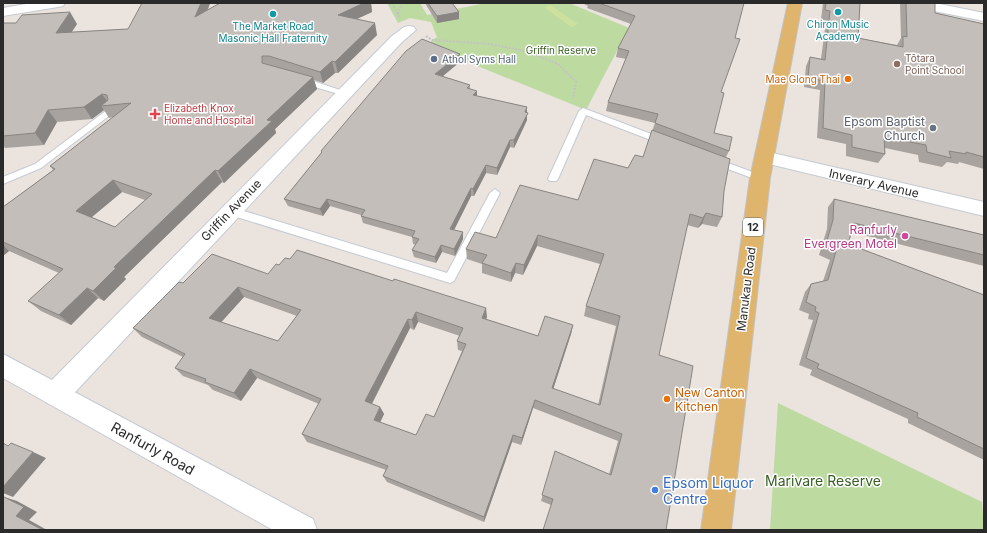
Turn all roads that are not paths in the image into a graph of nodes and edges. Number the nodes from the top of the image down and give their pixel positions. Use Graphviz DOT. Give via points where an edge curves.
graph roads {
  1 [pos="58,3"];
  2 [pos="914,3"];
  3 [pos="792,4"];
  4 [pos="3,12"];
  5 [pos="984,17"];
  6 [pos="409,30"];
  7 [pos="292,78"];
  8 [pos="344,93"];
  9 [pos="111,110"];
  10 [pos="672,145"];
  11 [pos="764,157"];
  12 [pos="709,159"];
  13 [pos="760,178"];
  14 [pos="554,179"];
  15 [pos="3,181"];
  16 [pos="495,194"];
  17 [pos="984,209"];
  18 [pos="231,211"];
  19 [pos="3,365"];
  20 [pos="56,394"];
  21 [pos="302,530"];
  22 [pos="716,530"];
  1 -- 4 [label="street"];
  2 -- 5 [label="street"];
  3 -- 11 [label="main road, Manukau Road / 12"];
  6 -- 8 [label="street, Griffin Avenue"];
  7 -- 8 [label="lane"];
  8 -- 18 [label="street, Griffin Avenue"];
  9 -- 15 [label="lane" via="38,166"];
  10 -- 14 [label="lane" via="583,111"];
  11 -- 13 [label="main road, Manukau Road / 12"];
  11 -- 17 [label="street, Inverary Avenue"];
  12 -- 13 [label="lane"];
  13 -- 22 [label="main road, Manukau Road / 12"];
  16 -- 18 [label="lane" via="450,278"];
  18 -- 20 [label="street, Griffin Avenue"];
  19 -- 20 [label="street, Ranfurly Road"];
  20 -- 21 [label="street, Ranfurly Road"];
}
